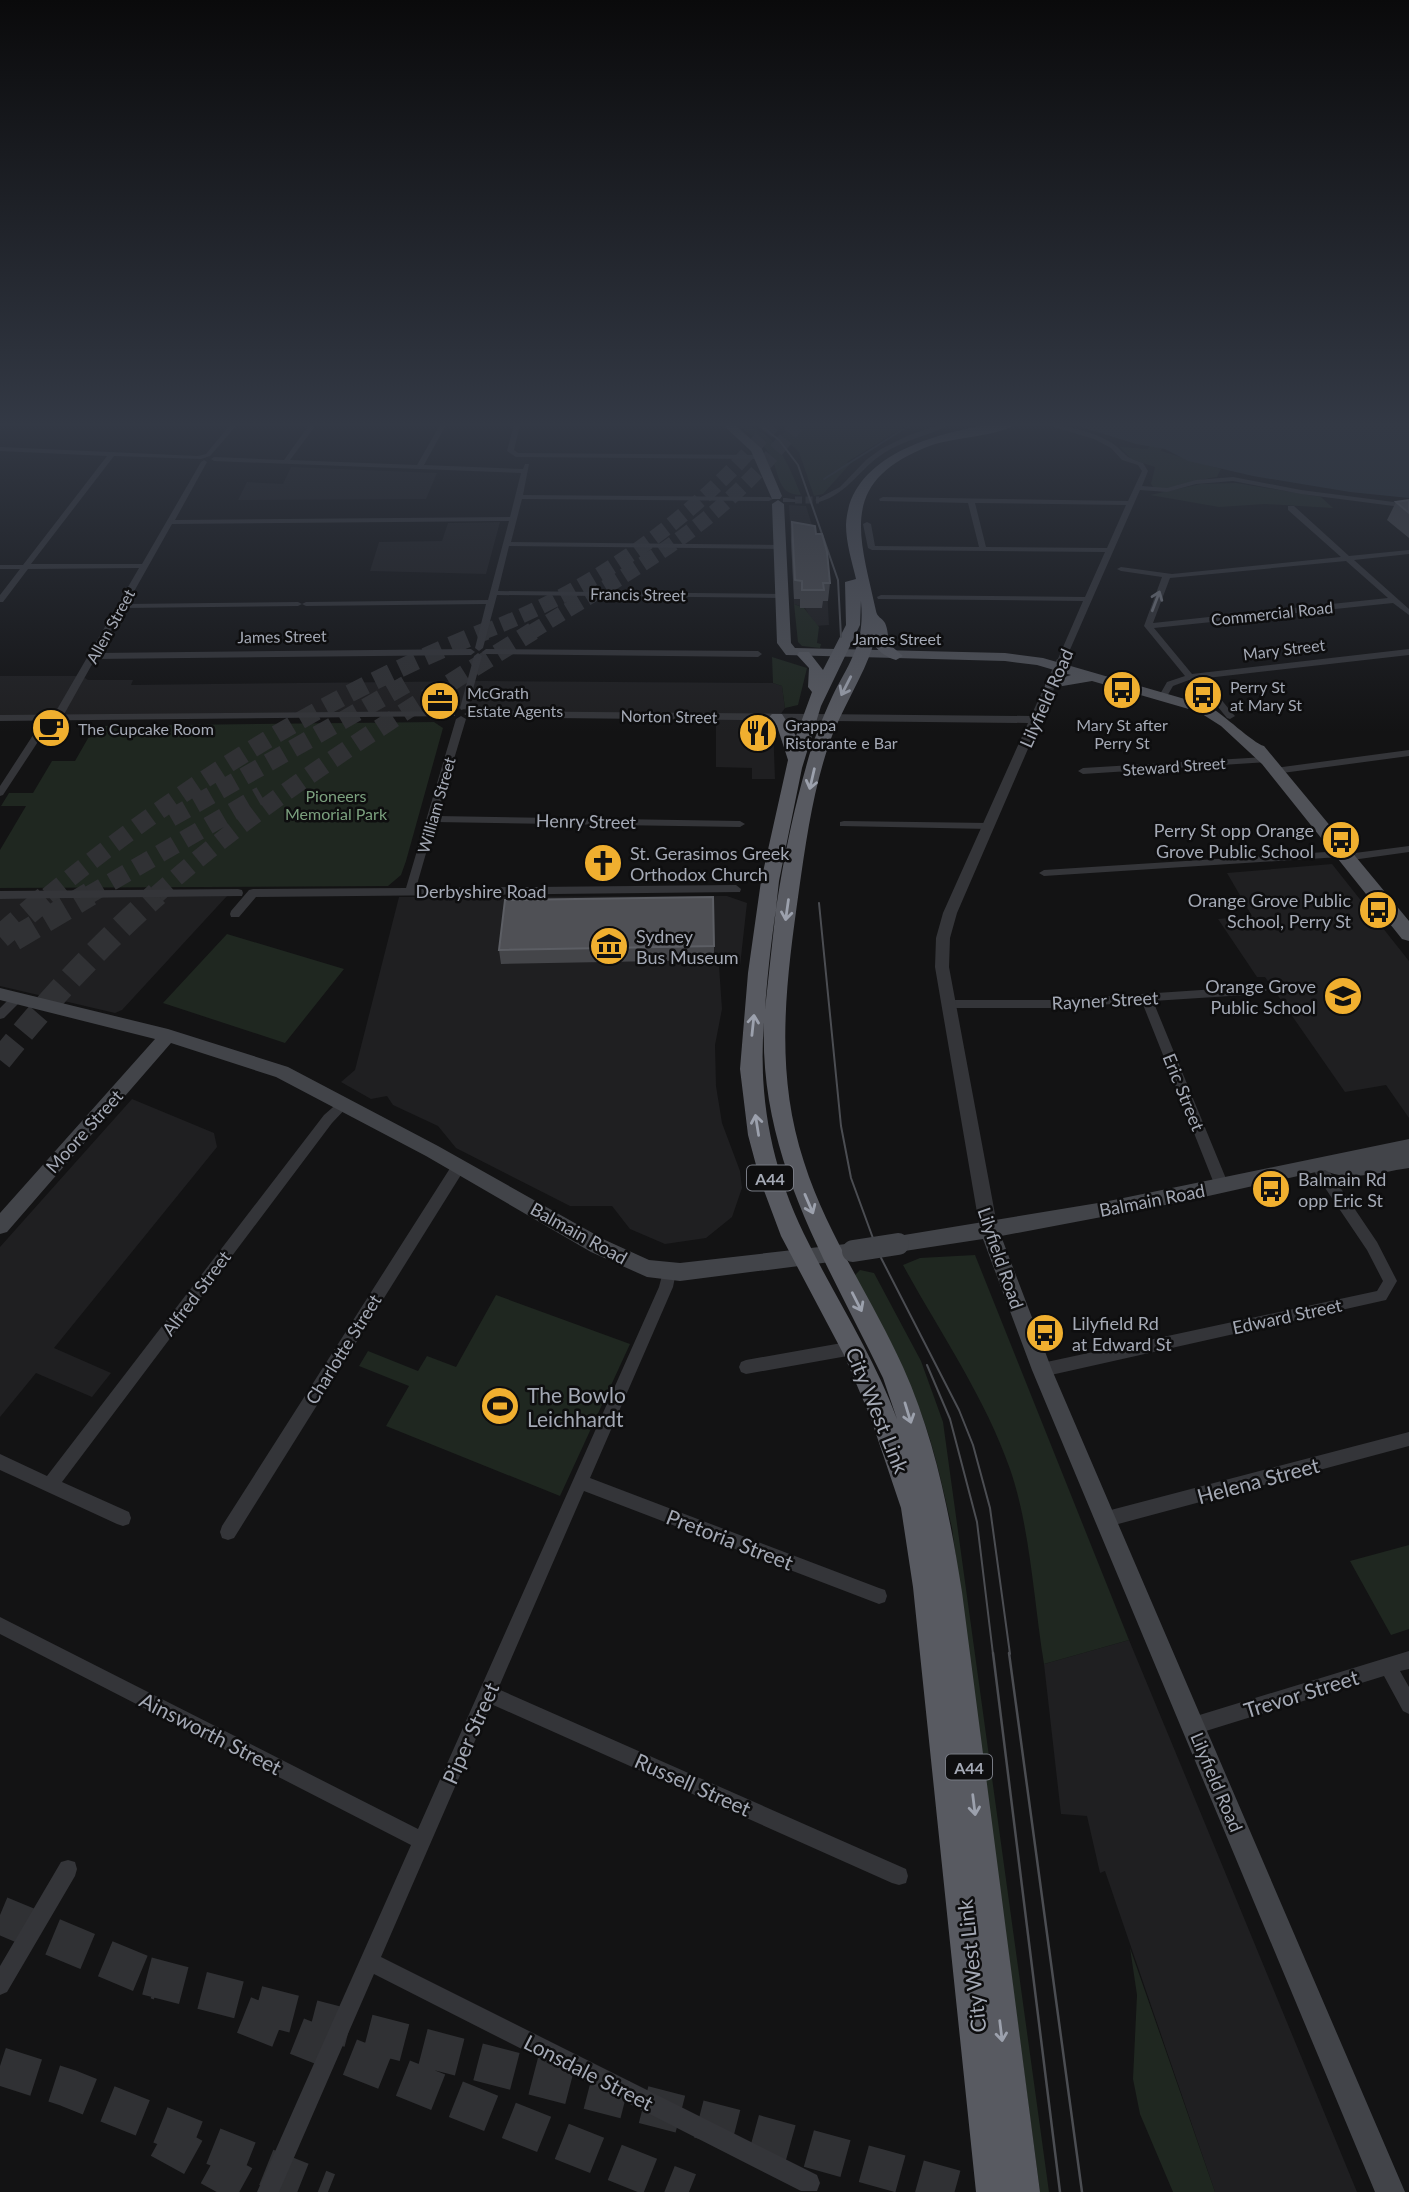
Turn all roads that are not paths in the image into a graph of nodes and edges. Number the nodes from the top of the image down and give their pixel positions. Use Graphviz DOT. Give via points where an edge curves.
graph roads {
  1 [pos="55,527"];
  2 [pos="167,527"];
  3 [pos="511,527"];
  4 [pos="780,527"];
  5 [pos="843,527"];
  6 [pos="852,527"];
  7 [pos="868,527"];
  8 [pos="978,527"];
  9 [pos="1120,527"];
  10 [pos="1313,527"];
  11 [pos="506,544"];
  12 [pos="780,547"];
  13 [pos="983,549"];
  14 [pos="1111,550"];
  15 [pos="1409,552"];
  16 [pos="1348,558"];
  17 [pos="144,566"];
  18 [pos="0,567"];
  19 [pos="24,567"];
  20 [pos="1121,569"];
  21 [pos="1162,576"];
  22 [pos="782,596"];
  23 [pos="492,597"];
  24 [pos="881,597"];
  25 [pos="1089,599"];
  26 [pos="0,600"];
  27 [pos="1395,600"];
  28 [pos="121,606"];
  29 [pos="1409,613"];
  30 [pos="870,615"];
  31 [pos="1148,626"];
  32 [pos="478,652"];
  33 [pos="1409,652"];
  34 [pos="797,653"];
  35 [pos="758,654"];
  36 [pos="840,655"];
  37 [pos="94,656"];
  38 [pos="862,656"];
  39 [pos="897,656"];
  40 [pos="1060,664"];
  41 [pos="1190,677"];
  42 [pos="1112,683"];
  43 [pos="1049,687"];
  44 [pos="820,693"];
  45 [pos="1164,693"];
  46 [pos="461,714"];
  47 [pos="1230,716"];
  48 [pos="777,717"];
  49 [pos="810,717"];
  50 [pos="831,717"];
  51 [pos="57,718"];
  52 [pos="0,719"];
  53 [pos="1036,720"];
  54 [pos="40,731"];
  55 [pos="1409,753"];
  56 [pos="796,759"];
  57 [pos="1270,765"];
  58 [pos="1083,771"];
  59 [pos="0,793"];
  60 [pos="432,819"];
  61 [pos="740,824"];
  62 [pos="844,824"];
  63 [pos="989,826"];
  64 [pos="1409,849"];
  65 [pos="1343,855"];
  66 [pos="1044,873"];
  67 [pos="736,889"];
  68 [pos="410,891"];
  69 [pos="239,893"];
  70 [pos="0,895"];
  71 [pos="235,914"];
  72 [pos="1409,934"];
  73 [pos="1261,990"];
  74 [pos="8,996"];
  75 [pos="1146,998"];
  76 [pos="948,1004"];
  77 [pos="0,1014"];
  78 [pos="168,1035"];
  79 [pos="344,1104"];
  80 [pos="1409,1146"];
  81 [pos="1409,1160"];
  82 [pos="458,1166"];
  83 [pos="1318,1166"];
  84 [pos="1222,1186"];
  85 [pos="0,1226"];
  86 [pos="989,1230"];
  87 [pos="830,1255"];
  88 [pos="669,1272"];
  89 [pos="853,1348"];
  90 [pos="747,1367"];
  91 [pos="1042,1370"];
  92 [pos="1409,1439"];
  93 [pos="0,1462"];
  94 [pos="580,1482"];
  95 [pos="50,1485"];
  96 [pos="122,1518"];
  97 [pos="1107,1519"];
  98 [pos="228,1532"];
  99 [pos="879,1596"];
  100 [pos="0,1625"];
  101 [pos="1409,1660"];
  102 [pos="1388,1666"];
  103 [pos="488,1693"];
  104 [pos="1409,1705"];
  105 [pos="1193,1726"];
  106 [pos="422,1842"];
  107 [pos="68,1869"];
  108 [pos="898,1876"];
  109 [pos="369,1961"];
  110 [pos="0,1985"];
  111 [pos="809,2183"];
  112 [pos="268,2192"];
  113 [pos="995,2192"];
  114 [pos="1021,2192"];
  115 [pos="1390,2192"];
  1 -- 19 [label="street"];
  2 -- 17 [label="street, Allen Street"];
  3 -- 11 [label="street, William Street"];
  4 -- 12 [label="main road"];
  5 -- 36 [label="highway, A44" via="855,608"];
  6 -- 30 [label="highway, A44"];
  7 -- 13 [label="street" via="872,548"];
  8 -- 13 [label="street"];
  9 -- 14 [label="street, Lilyfield Road"];
  10 -- 16 [label="street"];
  11 -- 12 [label="street"];
  11 -- 23 [label="street, William Street"];
  12 -- 22 [label="main road"];
  13 -- 14 [label="street"];
  14 -- 25 [label="street, Lilyfield Road"];
  15 -- 16 [label="street"];
  16 -- 21 [label="street"];
  16 -- 27 [label="street"];
  17 -- 19 [label="street"];
  17 -- 28 [label="street, Allen Street"];
  18 -- 19 [label="street"];
  19 -- 26 [label="street"];
  20 -- 21 [label="street"];
  31 -- 21 [label="street, one-way"];
  22 -- 23 [label="street, Francis Street"];
  22 -- 34 [label="main road" via="785,645"];
  23 -- 28 [label="street, Francis Street"];
  23 -- 32 [label="street, William Street"];
  24 -- 25 [label="street"];
  25 -- 40 [label="street, Lilyfield Road"];
  27 -- 29 [label="street"];
  27 -- 31 [label="street, Commercial Road"];
  28 -- 37 [label="street, Allen Street"];
  30 -- 38 [label="highway, A44"];
  30 -- 39 [label="highway" via="879,625 882,646"];
  31 -- 41 [label="street"];
  32 -- 35 [label="street, James Street"];
  32 -- 37 [label="street, James Street"];
  32 -- 46 [label="street, William Street"];
  33 -- 41 [label="street, Mary Street"];
  34 -- 36 [label="main road, James Street"];
  34 -- 44 [label="highway" via="816,667"];
  36 -- 38 [label="main road, James Street"];
  36 -- 44 [label="highway, City West Link / A44"];
  37 -- 51 [label="street, Allen Street"];
  38 -- 39 [label="main road, James Street"];
  38 -- 50 [label="highway, City West Link / A44, one-way"];
  39 -- 40 [label="main road, James Street" via="1005,657"];
  40 -- 42 [label="main road"];
  40 -- 43 [label="street, Lilyfield Road"];
  40 -- 45 [label="main road"];
  41 -- 45 [label="street, Mary Street" via="1170,684"];
  41 -- 47 [label="street"];
  42 -- 43 [label="main road" via="1073,679"];
  42 -- 45 [label="main road"];
  43 -- 53 [label="street, Lilyfield Road"];
  44 -- 49 [label="highway, City West Link / A44"];
  45 -- 47 [label="main road" via="1203,702"];
  45 -- 57 [label="main road" via="1216,716"];
  46 -- 48 [label="street, Norton Street"];
  46 -- 51 [label="street, Norton Street"];
  46 -- 60 [label="street, William Street"];
  47 -- 57 [label="main road"];
  48 -- 49 [label="street, Norton Street"];
  48 -- 56 [label="highway"];
  49 -- 50 [label="street, Norton Street"];
  49 -- 56 [label="highway, City West Link / A44"];
  50 -- 53 [label="street, Norton Street"];
  50 -- 87 [label="highway, City West Link / A44, one-way" via="797,842 776,985 773,1039 776,1093 787,1143"];
  51 -- 52 [label="street, Norton Street"];
  53 -- 63 [label="street, Lilyfield Road"];
  54 -- 59 [label="street"];
  55 -- 57 [label="street, Steward Street"];
  87 -- 56 [label="highway, City West Link / A44, one-way" via="771,1181 750,1069 770,881"];
  57 -- 58 [label="street, Steward Street"];
  57 -- 65 [label="main road"];
  60 -- 61 [label="street, Henry Street"];
  60 -- 68 [label="street, William Street"];
  62 -- 63 [label="street"];
  63 -- 76 [label="street, Lilyfield Road" via="943,938"];
  64 -- 65 [label="street"];
  65 -- 66 [label="street"];
  65 -- 72 [label="main road"];
  67 -- 68 [label="street, Derbyshire Road"];
  68 -- 71 [label="street, Derbyshire Road" via="253,893"];
  69 -- 70 [label="street"];
  73 -- 75 [label="street, Rayner Street"];
  74 -- 77 [label="street"];
  74 -- 78 [label="main road, Balmain Road"];
  75 -- 76 [label="street, Rayner Street"];
  75 -- 84 [label="street, Eric Street"];
  76 -- 86 [label="street, Lilyfield Road"];
  78 -- 79 [label="main road, Balmain Road" via="282,1072"];
  78 -- 85 [label="main road, Moore Street"];
  79 -- 82 [label="main road, Balmain Road"];
  79 -- 95 [label="street, Alfred Street" via="328,1119"];
  80 -- 83 [label="main road, Balmain Road" via="1350,1155"];
  81 -- 83 [label="main road, Balmain Road" via="1358,1167"];
  82 -- 88 [label="main road, Balmain Road" via="598,1246"];
  82 -- 98 [label="street, Charlotte Street"];
  83 -- 84 [label="main road, Balmain Road"];
  83 -- 91 [label="street, Edward Street" via="1390,1281 1381,1296"];
  84 -- 86 [label="main road, Balmain Road"];
  86 -- 87 [label="main road, Balmain Road, bridge"];
  86 -- 91 [label="main road, Lilyfield Road"];
  87 -- 88 [label="main road, Balmain Road"];
  87 -- 89 [label="highway, City West Link / A44"];
  87 -- 114 [label="highway, City West Link / A44, one-way" via="905,1402 932,1500"];
  88 -- 94 [label="street, Piper Street"];
  89 -- 90 [label="street"];
  89 -- 113 [label="highway, City West Link / A44" via="904,1470 922,1541"];
  91 -- 97 [label="main road, Lilyfield Road"];
  92 -- 97 [label="street, Helena Street"];
  93 -- 95 [label="street"];
  94 -- 99 [label="street, Pretoria Street"];
  94 -- 103 [label="street, Piper Street"];
  95 -- 96 [label="street"];
  97 -- 105 [label="main road, Lilyfield Road"];
  100 -- 106 [label="street, Ainsworth Street"];
  101 -- 102 [label="street, Trevor Street"];
  102 -- 104 [label="street"];
  102 -- 105 [label="street, Trevor Street"];
  103 -- 106 [label="street, Piper Street"];
  103 -- 108 [label="street, Russell Street"];
  105 -- 115 [label="main road, Lilyfield Road"];
  106 -- 109 [label="street, Piper Street"];
  107 -- 110 [label="street"];
  109 -- 111 [label="street, Lonsdale Street"];
  109 -- 112 [label="street, Piper Street"];
}
